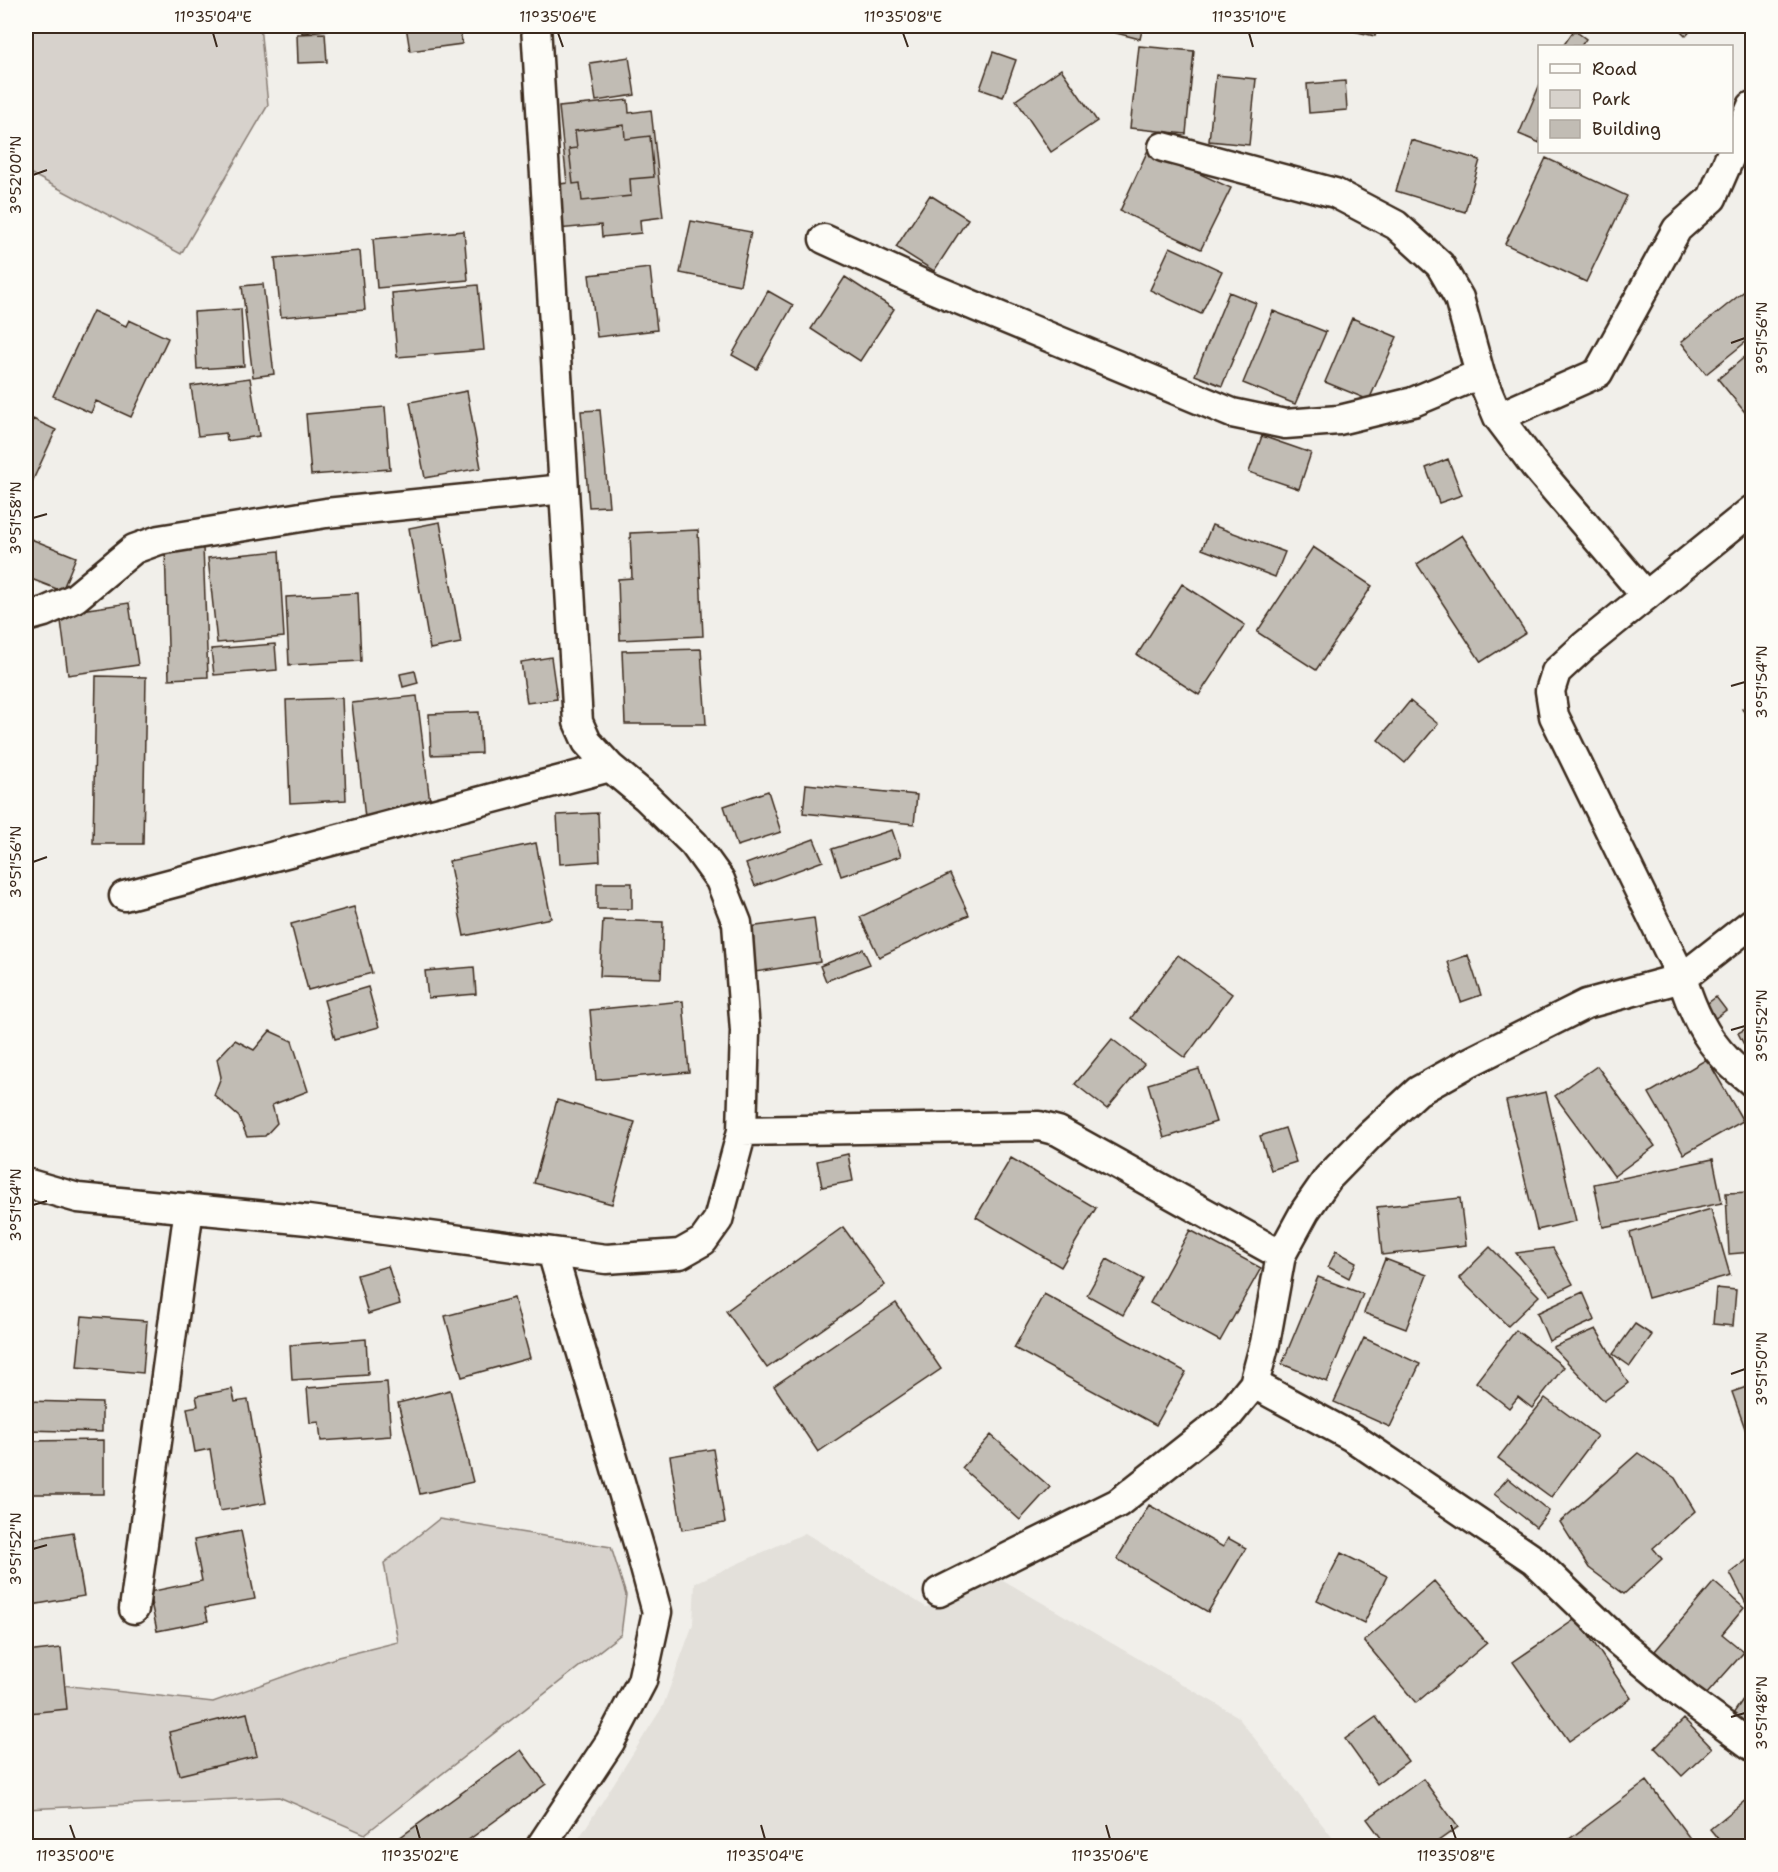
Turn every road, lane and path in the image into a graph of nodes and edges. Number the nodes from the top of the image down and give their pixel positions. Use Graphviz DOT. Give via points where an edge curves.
graph roads {
  1 [pos="536,26"];
  2 [pos="1752,106"];
  3 [pos="1164,147"];
  4 [pos="1733,150"];
  5 [pos="1732,153"];
  6 [pos="824,239"];
  7 [pos="1480,374"];
  8 [pos="1498,417"];
  9 [pos="564,489"];
  10 [pos="1752,510"];
  11 [pos="1646,596"];
  12 [pos="26,617"];
  13 [pos="610,767"];
  14 [pos="124,896"];
  15 [pos="1752,923"];
  16 [pos="1682,978"];
  17 [pos="1752,1082"];
  18 [pos="742,1131"];
  19 [pos="26,1183"];
  20 [pos="189,1208"];
  21 [pos="552,1252"];
  22 [pos="1281,1255"];
  23 [pos="1254,1384"];
  24 [pos="939,1592"];
  25 [pos="134,1609"];
  26 [pos="1752,1746"];
  27 [pos="541,1846"];
  1 -- 9 [label="street"];
  2 -- 4 [label="street"];
  3 -- 7 [label="street" via="1335,193 1396,225 1440,265 1459,298"];
  5 -- 8 [label="street" via="1712,198 1677,229 1598,373"];
  6 -- 7 [label="street" via="928,287 1232,413 1285,424 1340,420 1413,402"];
  7 -- 8 [label="street"];
  8 -- 11 [label="street"];
  9 -- 12 [label="street" via="326,513 159,540 134,549 75,598"];
  9 -- 13 [label="street" via="578,722 587,742"];
  10 -- 11 [label="street"];
  11 -- 16 [label="street" via="1556,672 1550,691 1554,716"];
  13 -- 14 [label="street"];
  13 -- 18 [label="street" via="694,844 720,880 737,923 745,1031"];
  15 -- 16 [label="street"];
  16 -- 17 [label="street" via="1702,1028 1726,1060"];
  16 -- 22 [label="street" via="1586,1004 1418,1091 1328,1178"];
  18 -- 21 [label="street" via="718,1220 703,1241 680,1254 606,1258"];
  18 -- 22 [label="street" via="1039,1126 1058,1131"];
  19 -- 20 [label="street" via="78,1198"];
  20 -- 21 [label="street"];
  20 -- 25 [label="street"];
  21 -- 27 [label="street" via="657,1612 642,1681 610,1742"];
  22 -- 23 [label="street"];
  23 -- 24 [label="street" via="1228,1416 1118,1503"];
  23 -- 26 [label="street" via="1352,1437 1534,1560 1618,1641 1684,1697"];
}
